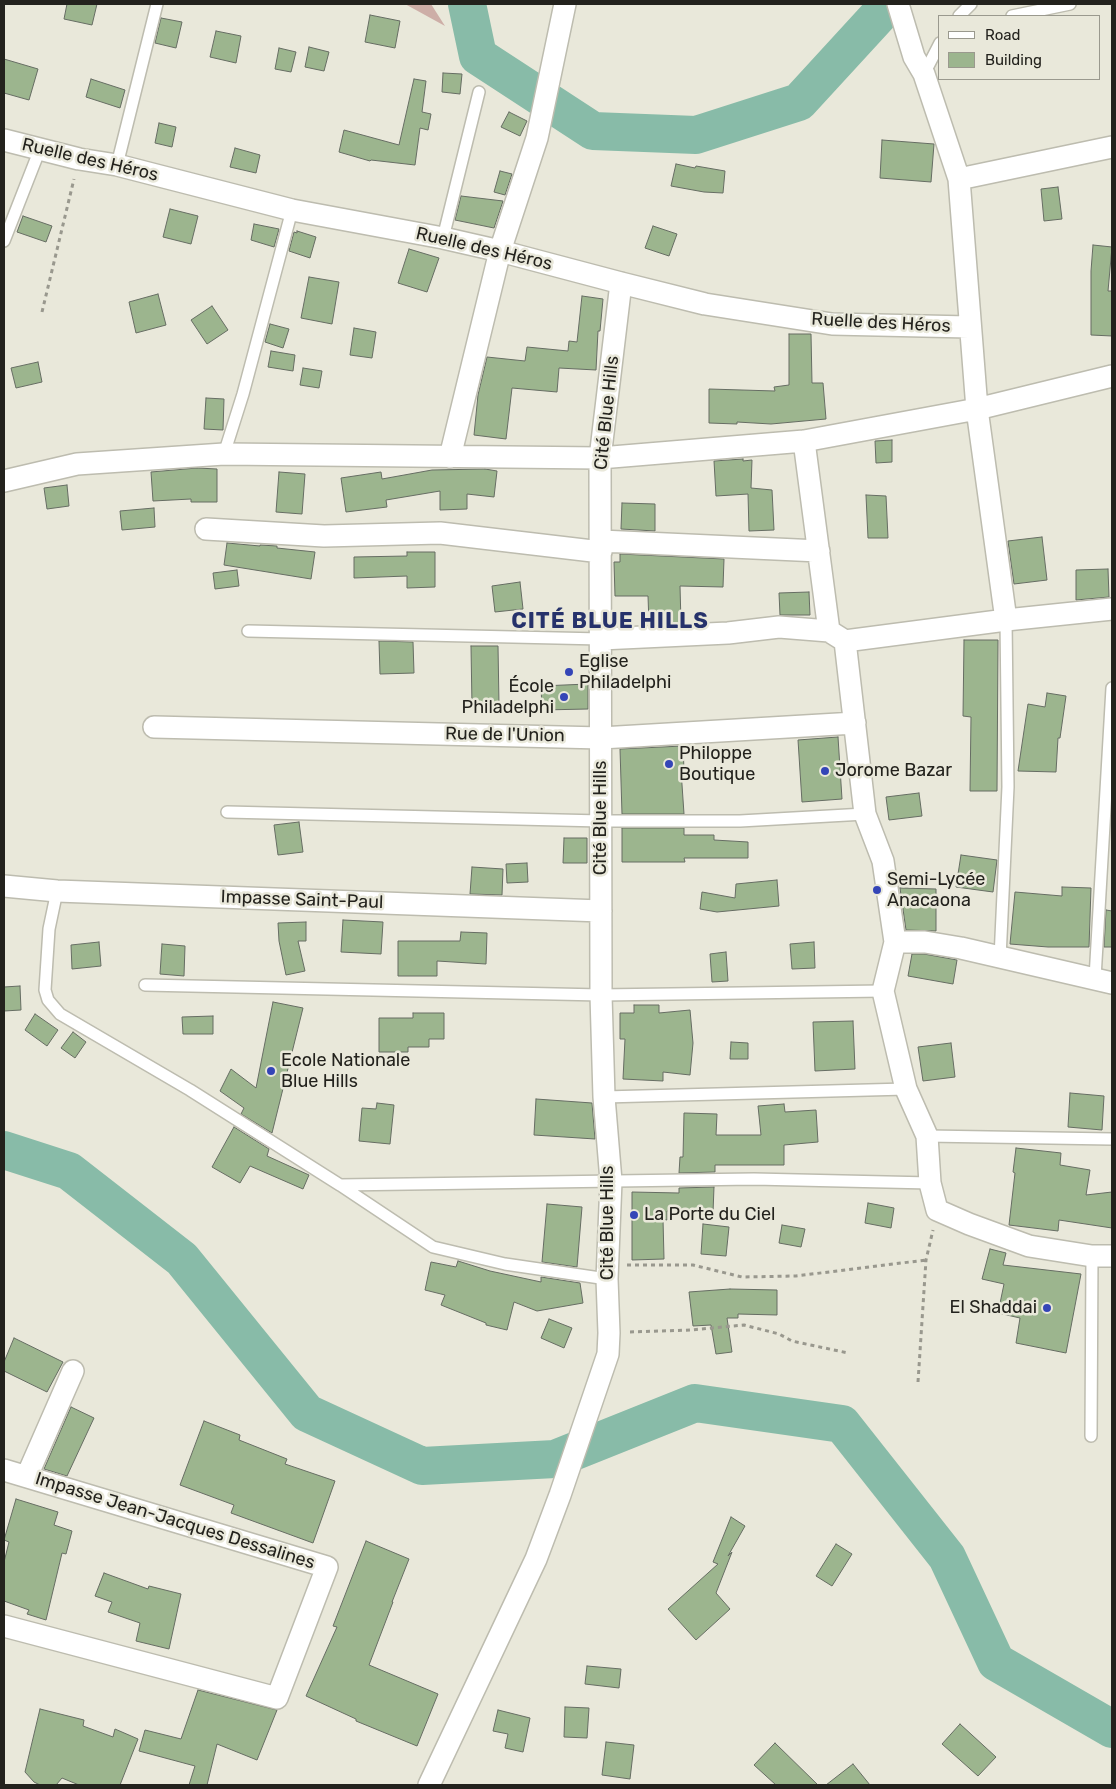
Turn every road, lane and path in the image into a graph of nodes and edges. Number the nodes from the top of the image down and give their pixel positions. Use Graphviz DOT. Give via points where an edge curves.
graph roads {
  1 [pos="157,4"];
  2 [pos="566,4"];
  3 [pos="898,4"];
  4 [pos="971,4"];
  5 [pos="1070,4"];
  6 [pos="960,15"];
  7 [pos="1017,15"];
  8 [pos="938,46"];
  9 [pos="919,65"];
  10 [pos="479,92"];
  11 [pos="4,140"];
  12 [pos="1112,147"];
  13 [pos="40,149"];
  14 [pos="79,159"];
  15 [pos="117,164"];
  16 [pos="959,179"];
  17 [pos="292,210"];
  18 [pos="443,238"];
  19 [pos="4,241"];
  20 [pos="500,251"];
  21 [pos="620,283"];
  22 [pos="42,312"];
  23 [pos="969,327"];
  24 [pos="1112,376"];
  25 [pos="977,410"];
  26 [pos="804,441"];
  27 [pos="224,454"];
  28 [pos="450,457"];
  29 [pos="600,458"];
  30 [pos="4,481"];
  31 [pos="206,529"];
  32 [pos="601,546"];
  33 [pos="819,551"];
  34 [pos="1112,609"];
  35 [pos="1006,620"];
  36 [pos="248,631"];
  37 [pos="837,636"];
  38 [pos="601,639"];
  39 [pos="1112,688"];
  40 [pos="855,723"];
  41 [pos="154,727"];
  42 [pos="601,738"];
  43 [pos="227,812"];
  44 [pos="865,814"];
  45 [pos="601,821"];
  46 [pos="4,886"];
  47 [pos="57,892"];
  48 [pos="601,911"];
  49 [pos="895,942"];
  50 [pos="1000,958"];
  51 [pos="1104,980"];
  52 [pos="145,985"];
  53 [pos="884,991"];
  54 [pos="601,995"];
  55 [pos="906,1089"];
  56 [pos="604,1097"];
  57 [pos="926,1136"];
  58 [pos="1112,1139"];
  59 [pos="611,1181"];
  60 [pos="930,1183"];
  61 [pos="340,1185"];
  62 [pos="937,1210"];
  63 [pos="1102,1256"];
  64 [pos="926,1260"];
  65 [pos="608,1272"];
  66 [pos="609,1333"];
  67 [pos="848,1353"];
  68 [pos="73,1371"];
  69 [pos="918,1382"];
  70 [pos="1091,1436"];
  71 [pos="4,1470"];
  72 [pos="27,1476"];
  73 [pos="4,1626"];
  74 [pos="429,1785"];
  1 -- 15 [label="lane"];
  2 -- 20 [label="street" via="537,138"];
  3 -- 9 [label="street"];
  4 -- 6 [label="lane"];
  5 -- 7 [label="lane"];
  8 -- 9 [label="lane"];
  9 -- 16 [label="street"];
  10 -- 18 [label="lane"];
  11 -- 13 [label="street, Ruelle des Héros"];
  12 -- 16 [label="street"];
  13 -- 14 [label="street, Ruelle des Héros"];
  13 -- 19 [label="lane"];
  14 -- 15 [label="street, Ruelle des Héros"];
  14 -- 22 [label="path"];
  15 -- 17 [label="street, Ruelle des Héros"];
  16 -- 23 [label="street"];
  17 -- 18 [label="street, Ruelle des Héros"];
  17 -- 27 [label="lane"];
  18 -- 20 [label="street, Ruelle des Héros"];
  20 -- 21 [label="street, Ruelle des Héros"];
  20 -- 28 [label="street"];
  21 -- 23 [label="street, Ruelle des Héros" via="705,304 832,324"];
  21 -- 29 [label="street, Cité Blue Hills"];
  23 -- 25 [label="street"];
  24 -- 25 [label="street"];
  25 -- 26 [label="street"];
  25 -- 35 [label="street"];
  26 -- 29 [label="street"];
  26 -- 33 [label="street"];
  27 -- 28 [label="street"];
  27 -- 30 [label="street" via="77,464"];
  28 -- 29 [label="street"];
  29 -- 32 [label="street, Cité Blue Hills"];
  31 -- 32 [label="street" via="324,536 440,533"];
  32 -- 33 [label="street"];
  32 -- 38 [label="street, Cité Blue Hills"];
  33 -- 37 [label="street"];
  34 -- 35 [label="street"];
  35 -- 37 [label="street"];
  35 -- 50 [label="lane" via="1008,787"];
  36 -- 38 [label="lane"];
  37 -- 38 [label="street" via="779,628"];
  37 -- 40 [label="street"];
  38 -- 42 [label="street, Cité Blue Hills"];
  39 -- 51 [label="lane"];
  40 -- 42 [label="street, Rue de l'Union"];
  40 -- 44 [label="street"];
  41 -- 42 [label="street, Rue de l'Union"];
  42 -- 45 [label="street, Cité Blue Hills"];
  43 -- 45 [label="lane"];
  44 -- 45 [label="lane" via="740,821"];
  44 -- 49 [label="street" via="883,861"];
  45 -- 48 [label="street, Cité Blue Hills"];
  46 -- 47 [label="street, Impasse Saint-Paul"];
  47 -- 48 [label="street, Impasse Saint-Paul"];
  47 -- 61 [label="lane" via="49,929 45,990 48,1000 60,1014 190,1090"];
  48 -- 54 [label="street, Cité Blue Hills"];
  49 -- 50 [label="street" via="925,942"];
  49 -- 53 [label="street"];
  50 -- 51 [label="street"];
  52 -- 54 [label="lane"];
  53 -- 54 [label="lane"];
  53 -- 55 [label="street"];
  54 -- 56 [label="street, Cité Blue Hills"];
  55 -- 56 [label="lane"];
  55 -- 57 [label="street"];
  56 -- 59 [label="street, Cité Blue Hills"];
  57 -- 58 [label="lane"];
  57 -- 60 [label="street"];
  59 -- 60 [label="lane" via="754,1179"];
  59 -- 61 [label="lane"];
  59 -- 65 [label="street, Cité Blue Hills"];
  60 -- 62 [label="street"];
  61 -- 65 [label="lane" via="432,1247 505,1264"];
  62 -- 63 [label="street" via="1029,1246"];
  62 -- 64 [label="path"];
  63 -- 70 [label="lane"];
  64 -- 65 [label="path" via="796,1276 742,1277 693,1265"];
  64 -- 69 [label="path"];
  65 -- 66 [label="street, Cité Blue Hills"];
  66 -- 67 [label="path" via="744,1325 779,1334 792,1341"];
  66 -- 74 [label="street, Cité Blue Hills" via="608,1354 536,1558"];
  68 -- 72 [label="street"];
  71 -- 72 [label="street, Impasse Jean-Jacques Dessalines"];
  72 -- 73 [label="street, Impasse Jean-Jacques Dessalines" via="327,1567 277,1698"];
}
